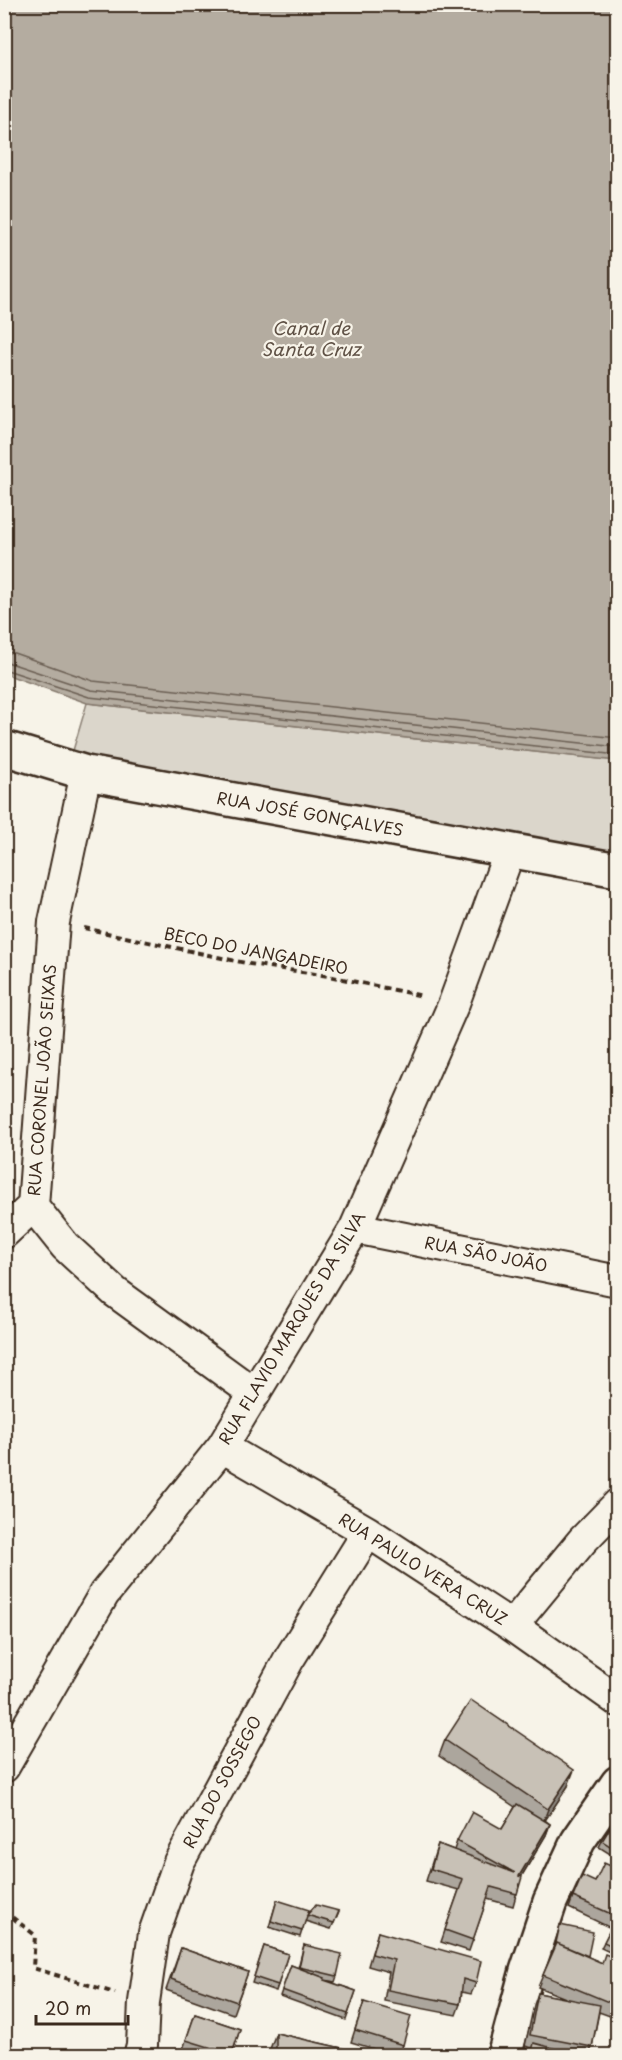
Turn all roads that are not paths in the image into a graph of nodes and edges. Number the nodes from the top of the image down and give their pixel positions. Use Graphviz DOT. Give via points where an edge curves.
graph roads {
  1 [pos="4,747"];
  2 [pos="86,773"];
  3 [pos="510,850"];
  4 [pos="618,870"];
  5 [pos="33,1206"];
  6 [pos="355,1228"];
  7 [pos="4,1233"];
  8 [pos="618,1281"];
  9 [pos="255,1394"];
  10 [pos="222,1447"];
  11 [pos="618,1504"];
  12 [pos="368,1532"];
  13 [pos="512,1626"];
  14 [pos="618,1701"];
  15 [pos="4,1767"];
  16 [pos="618,1783"];
  17 [pos="139,2055"];
  18 [pos="504,2055"];
  1 -- 2 [label="street, RUA JOSÉ GONÇALVES"];
  2 -- 3 [label="street, RUA JOSÉ GONÇALVES"];
  2 -- 5 [label="street, RUA CORONEL JOÃO SEIXAS" via="54,922"];
  3 -- 4 [label="street, RUA JOSÉ GONÇALVES"];
  3 -- 6 [label="street, RUA FLAVIO MARQUES DA SILVA" via="454,1003"];
  5 -- 7 [label="street"];
  5 -- 9 [label="street, RUA CORONEL JOÃO SEIXAS" via="65,1246 115,1292"];
  6 -- 8 [label="street, RUA SÃO JOÃO"];
  6 -- 9 [label="street, RUA FLAVIO MARQUES DA SILVA"];
  9 -- 10 [label="street, RUA FLAVIO MARQUES DA SILVA"];
  10 -- 12 [label="street, RUA PAULO VERA CRUZ"];
  10 -- 15 [label="street, RUA FLAVIO MARQUES DA SILVA" via="104,1594"];
  11 -- 13 [label="street" via="582,1540"];
  12 -- 13 [label="street, RUA PAULO VERA CRUZ"];
  12 -- 17 [label="street, RUA DO SOSSEGO" via="289,1659 179,1862 154,1933"];
  13 -- 14 [label="street, RUA PAULO VERA CRUZ"];
  16 -- 18 [label="street" via="578,1841 550,1902"];
}
